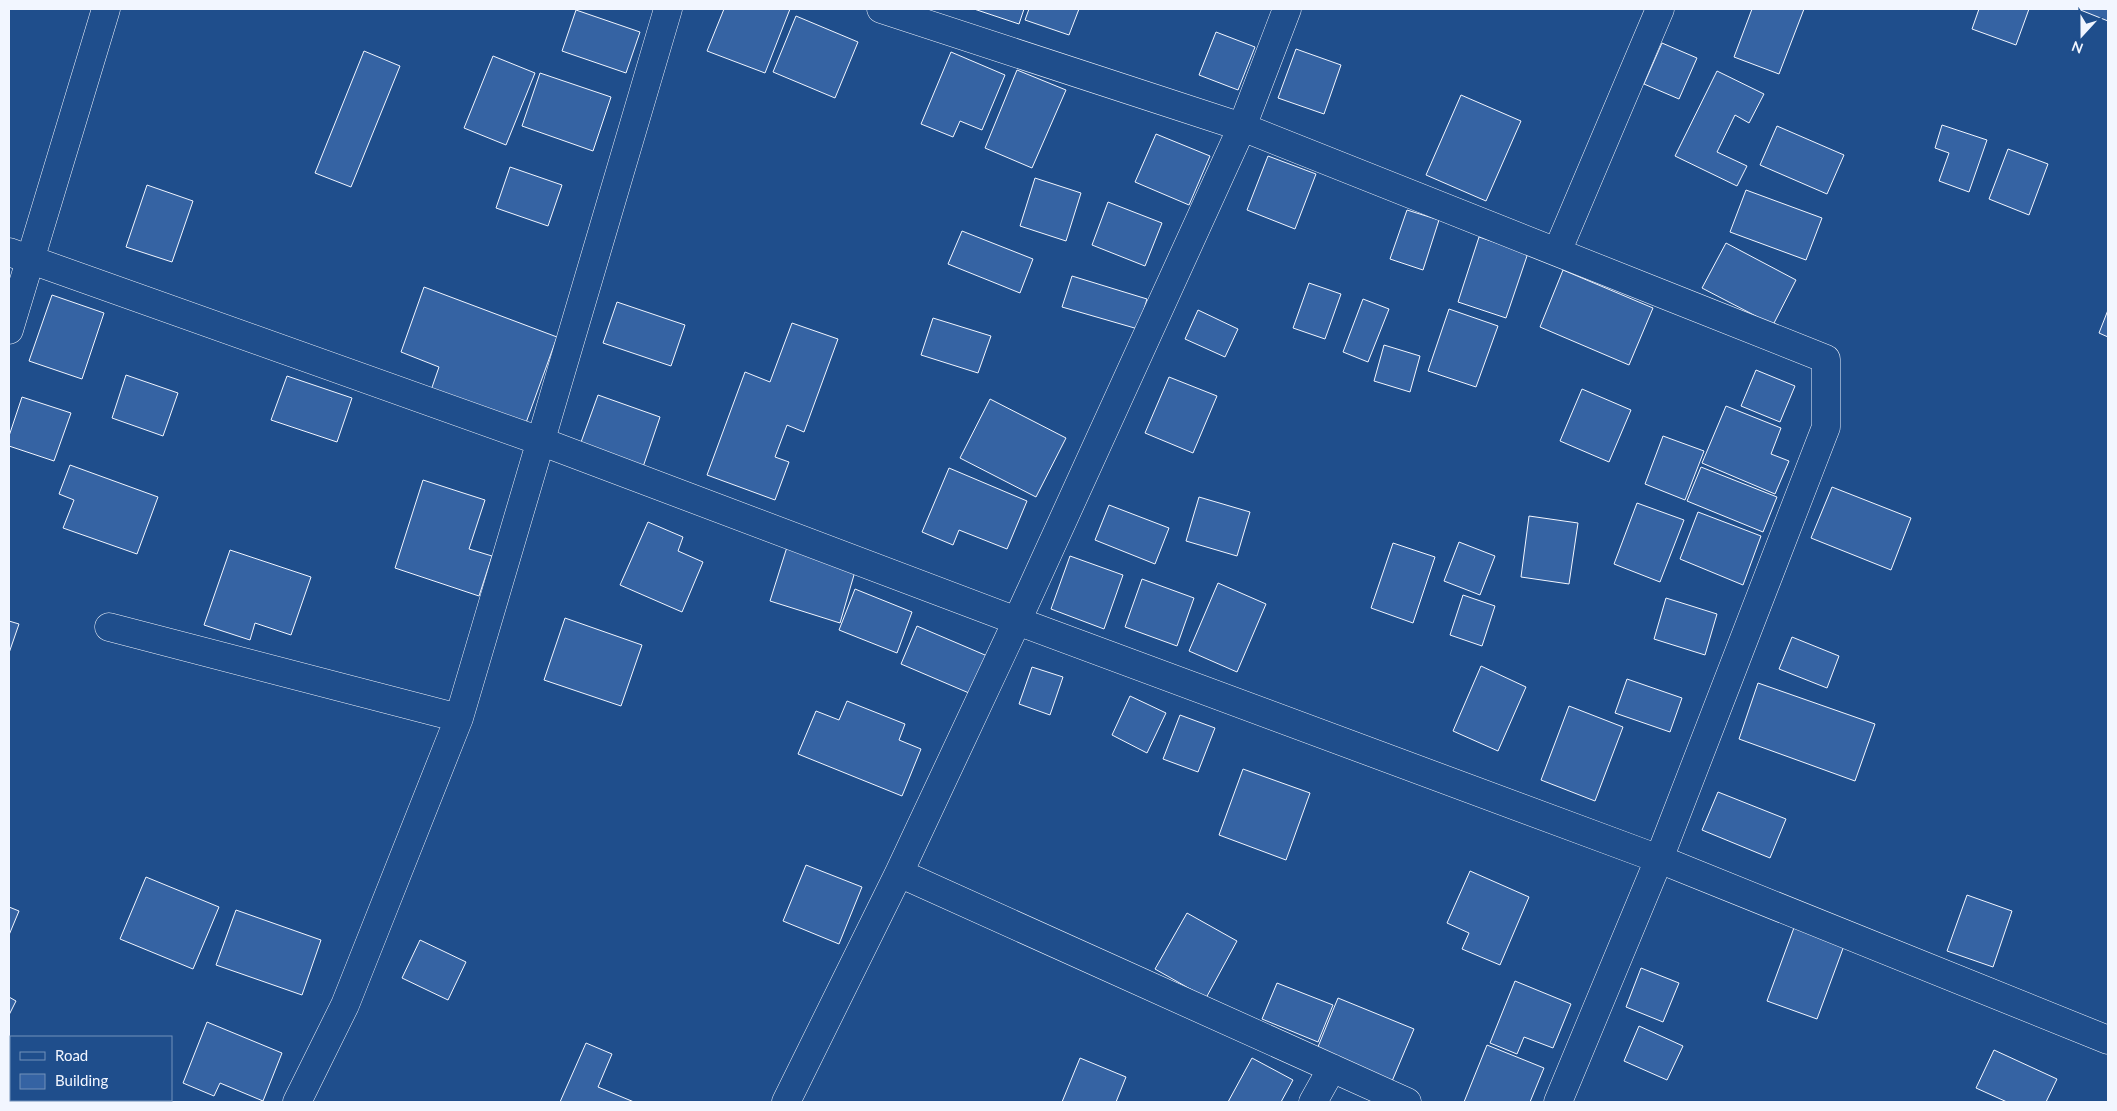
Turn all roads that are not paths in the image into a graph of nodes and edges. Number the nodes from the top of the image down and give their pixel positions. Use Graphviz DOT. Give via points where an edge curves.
graph roads {
  1 [pos="106,9"];
  2 [pos="668,9"];
  3 [pos="881,9"];
  4 [pos="1287,9"];
  5 [pos="1660,9"];
  6 [pos="1242,128"];
  7 [pos="1557,252"];
  8 [pos="20,256"];
  9 [pos="9,330"];
  10 [pos="540,441"];
  11 [pos="1016,621"];
  12 [pos="109,627"];
  13 [pos="459,718"];
  14 [pos="1659,859"];
  15 [pos="899,873"];
  16 [pos="2108,1040"];
  17 [pos="1332,1068"];
  18 [pos="297,1102"];
  19 [pos="786,1102"];
  20 [pos="1313,1102"];
  21 [pos="1408,1102"];
  22 [pos="1558,1102"];
  1 -- 8 [label="street"];
  2 -- 10 [label="street"];
  3 -- 6 [label="street"];
  4 -- 6 [label="street"];
  5 -- 7 [label="street"];
  6 -- 7 [label="street"];
  6 -- 11 [label="street"];
  7 -- 14 [label="street" via="1826,359 1826,427"];
  8 -- 9 [label="street"];
  8 -- 10 [label="street"];
  10 -- 11 [label="street"];
  10 -- 13 [label="street"];
  11 -- 14 [label="street"];
  11 -- 15 [label="street"];
  12 -- 13 [label="street"];
  13 -- 18 [label="street" via="345,1005"];
  14 -- 16 [label="street"];
  14 -- 22 [label="street"];
  15 -- 17 [label="street"];
  15 -- 19 [label="street"];
  17 -- 20 [label="street"];
  17 -- 21 [label="street"];
}
